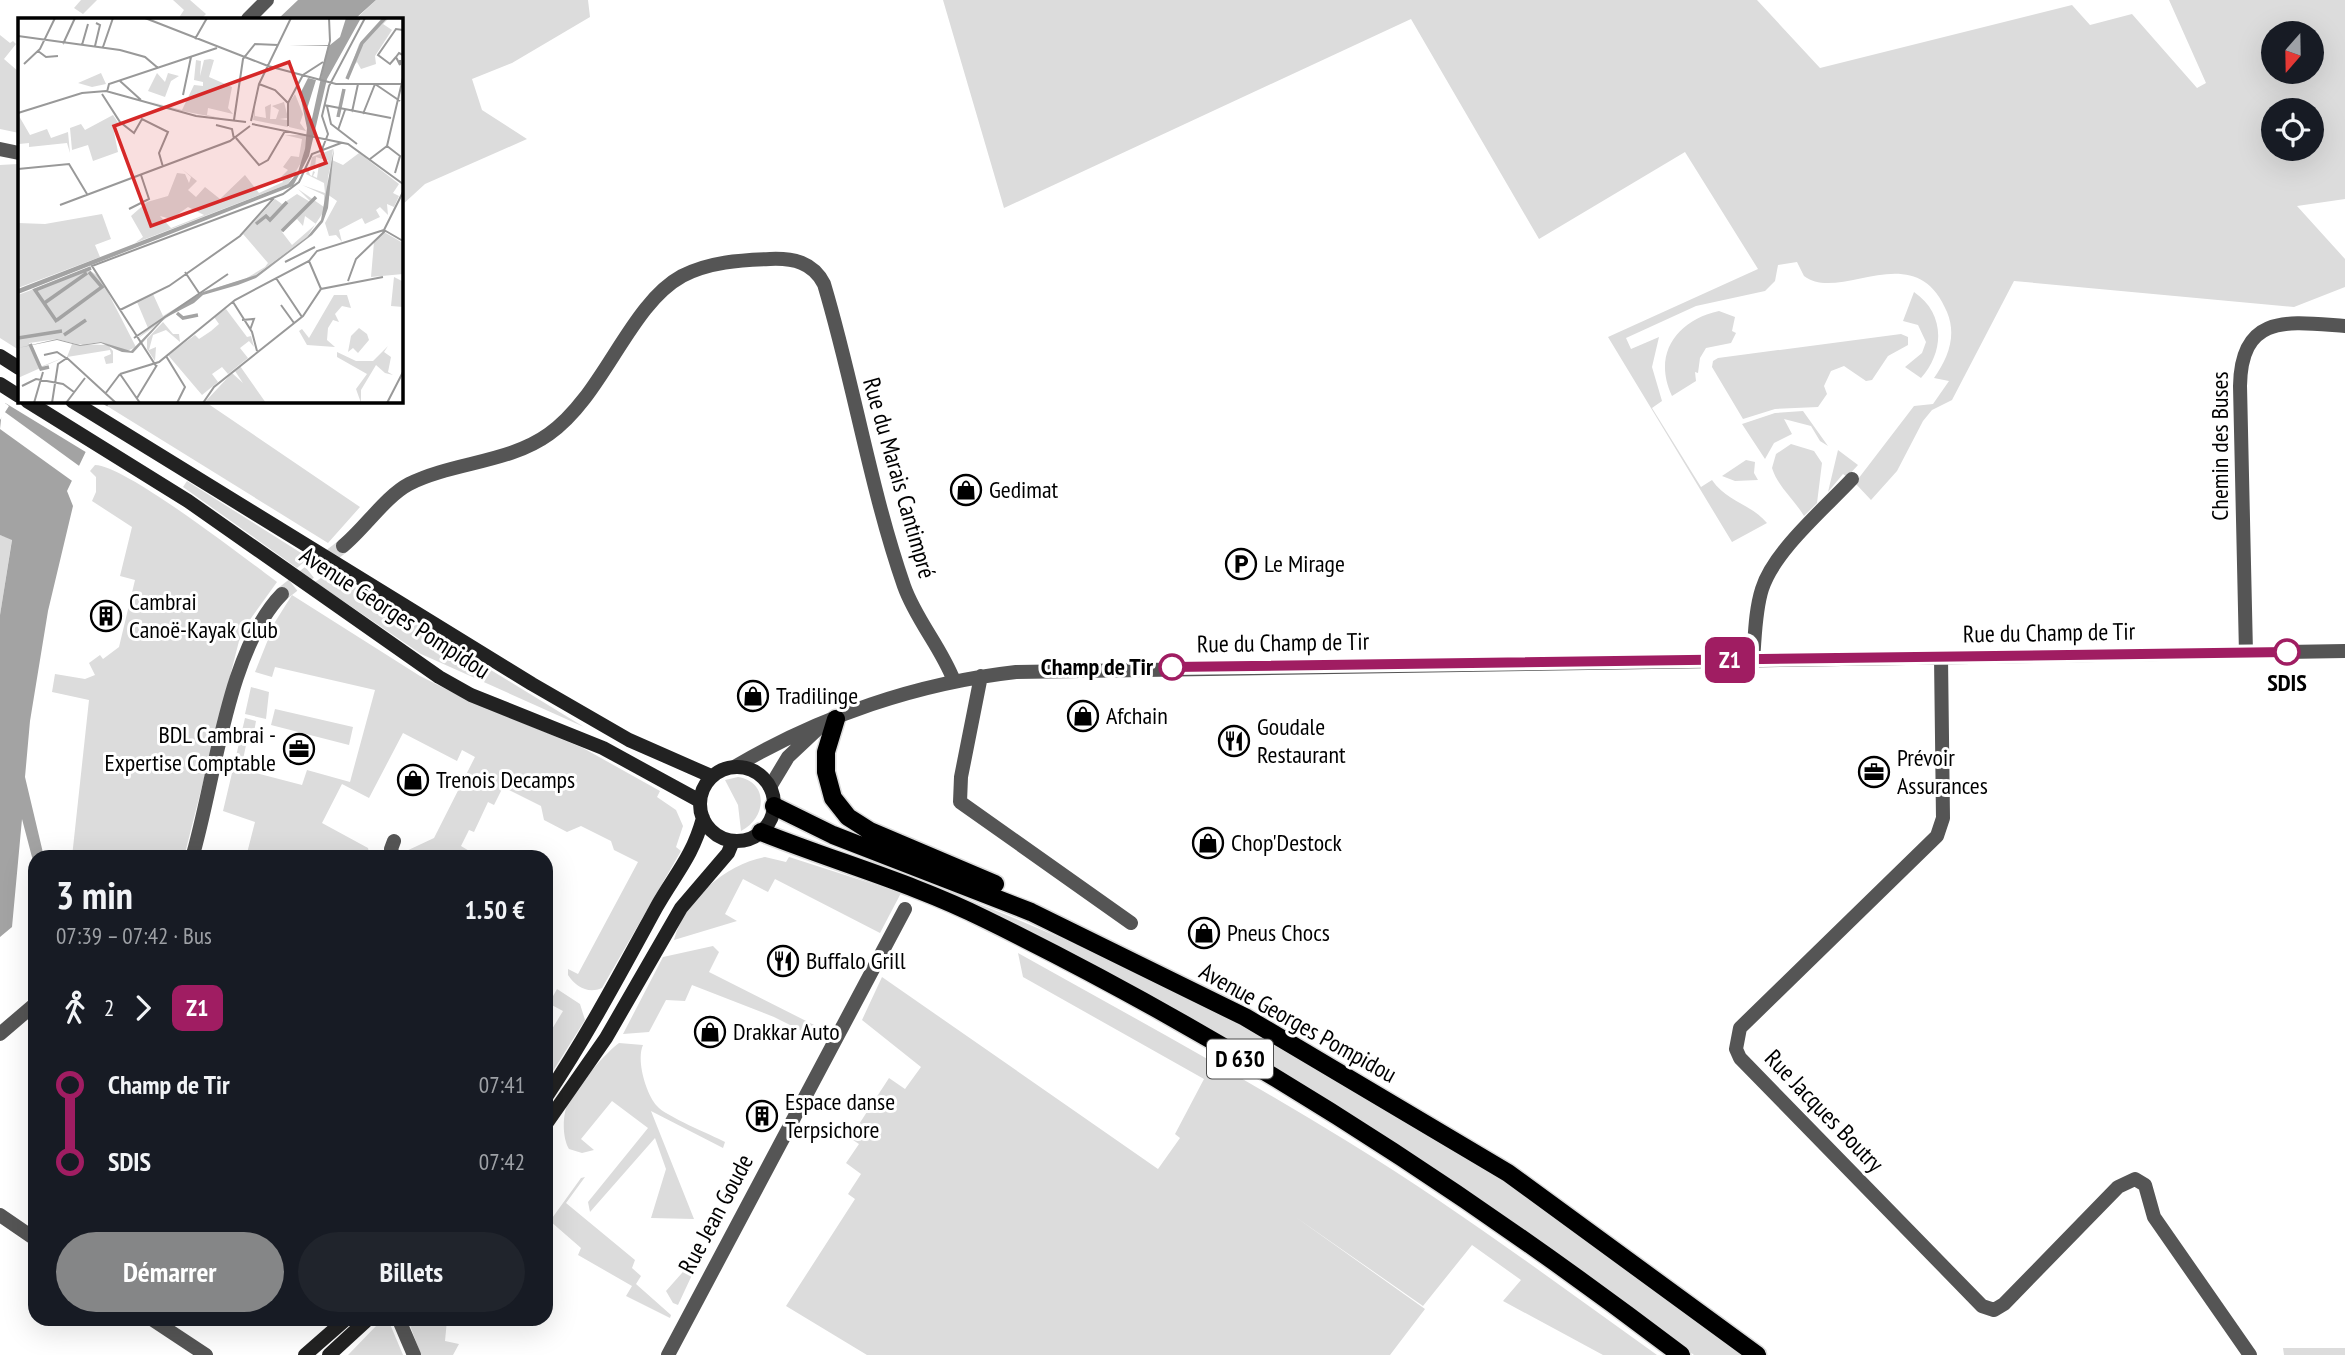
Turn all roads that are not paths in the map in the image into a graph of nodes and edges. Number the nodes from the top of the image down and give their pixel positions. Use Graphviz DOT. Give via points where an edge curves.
graph roads {
  1 [pos="267,0"];
  2 [pos="249,18"];
  3 [pos="2345,326"];
  4 [pos="0,356"];
  5 [pos="18,367"];
  6 [pos="0,384"];
  7 [pos="18,395"];
  8 [pos="29,402"];
  9 [pos="74,402"];
  10 [pos="1852,479"];
  11 [pos="343,546"];
  12 [pos="282,594"];
  13 [pos="2345,651"];
  14 [pos="2245,653"];
  15 [pos="1941,657"];
  16 [pos="1753,660"];
  17 [pos="981,676"];
  18 [pos="954,681"];
  19 [pos="829,722"];
  20 [pos="736,766"];
  21 [pos="711,776"];
  22 [pos="771,787"];
  23 [pos="700,801"];
  24 [pos="774,806"];
  25 [pos="703,818"];
  26 [pos="761,832"];
  27 [pos="394,841"];
  28 [pos="733,841"];
  29 [pos="194,850"];
  30 [pos="390,850"];
  31 [pos="905,909"];
  32 [pos="1131,923"];
  33 [pos="1068,930"];
  34 [pos="28,1010"];
  35 [pos="0,1034"];
  36 [pos="553,1086"];
  37 [pos="553,1114"];
  38 [pos="0,1215"];
  39 [pos="28,1234"];
  40 [pos="162,1326"];
  41 [pos="338,1326"];
  42 [pos="360,1326"];
  43 [pos="402,1326"];
  44 [pos="206,1355"];
  45 [pos="305,1355"];
  46 [pos="329,1355"];
  47 [pos="414,1355"];
  48 [pos="668,1355"];
  49 [pos="1681,1355"];
  50 [pos="1757,1355"];
  51 [pos="2250,1355"];
  1 -- 2 [label="street"];
  3 -- 14 [label="street, Chemin des Buses" via="2286,322 2272,326 2254,337 2243,356"];
  4 -- 5 [label="main road"];
  6 -- 7 [label="main road"];
  8 -- 23 [label="main road, Avenue Georges Pompidou" via="188,501 439,677 471,695 603,748"];
  9 -- 21 [label="main road, Avenue Georges Pompidou" via="582,714"];
  10 -- 16 [label="street" via="1767,576 1760,594"];
  11 -- 18 [label="street, Rue du Marais Cantimpré" via="404,487 524,448 558,428 582,404 651,303 681,277 716,264 799,261 821,279 903,582 942,650"];
  12 -- 29 [label="street" via="262,615 245,651"];
  13 -- 14 [label="street, Rue du Champ de Tir"];
  14 -- 15 [label="street, Rue du Champ de Tir"];
  15 -- 16 [label="street, Rue du Champ de Tir"];
  15 -- 51 [label="street, Rue Jacques Boutry" via="1943,818 1937,836 1740,1028 1736,1049 1749,1068 1988,1309 2004,1304 2118,1187 2135,1179 2145,1185 2154,1217"];
  16 -- 17 [label="street, Rue du Champ de Tir" via="1145,668"];
  17 -- 18 [label="street, Rue du Champ de Tir"];
  17 -- 32 [label="street" via="960,802"];
  18 -- 19 [label="street, Rue du Champ de Tir"];
  19 -- 20 [label="street, Rue du Champ de Tir" via="785,738"];
  19 -- 22 [label="street" via="788,757"];
  19 -- 33 [label="main road" via="826,772 830,790 848,817 870,831 1036,903"];
  20 -- 21 [label="main road"];
  20 -- 22 [label="main road" via="756,771"];
  21 -- 23 [label="main road"];
  22 -- 24 [label="main road"];
  23 -- 25 [label="main road"];
  24 -- 26 [label="main road"];
  24 -- 33 [label="main road, Avenue Georges Pompidou / D 630" via="833,835 980,890"];
  25 -- 28 [label="main road" via="715,834"];
  25 -- 36 [label="main road" via="685,866 665,892"];
  26 -- 28 [label="main road"];
  26 -- 49 [label="main road, D 630" via="959,907 1180,1024 1333,1114 1564,1269"];
  27 -- 30 [label="street"];
  28 -- 37 [label="main road" via="681,908 606,1038"];
  31 -- 48 [label="street, Rue Jean Goude"];
  33 -- 50 [label="main road, Avenue Georges Pompidou / D 630" via="1245,1017 1508,1174"];
  34 -- 35 [label="street"];
  38 -- 39 [label="street"];
  40 -- 44 [label="street"];
  41 -- 45 [label="main road"];
  42 -- 46 [label="main road"];
  43 -- 47 [label="street"];
}
